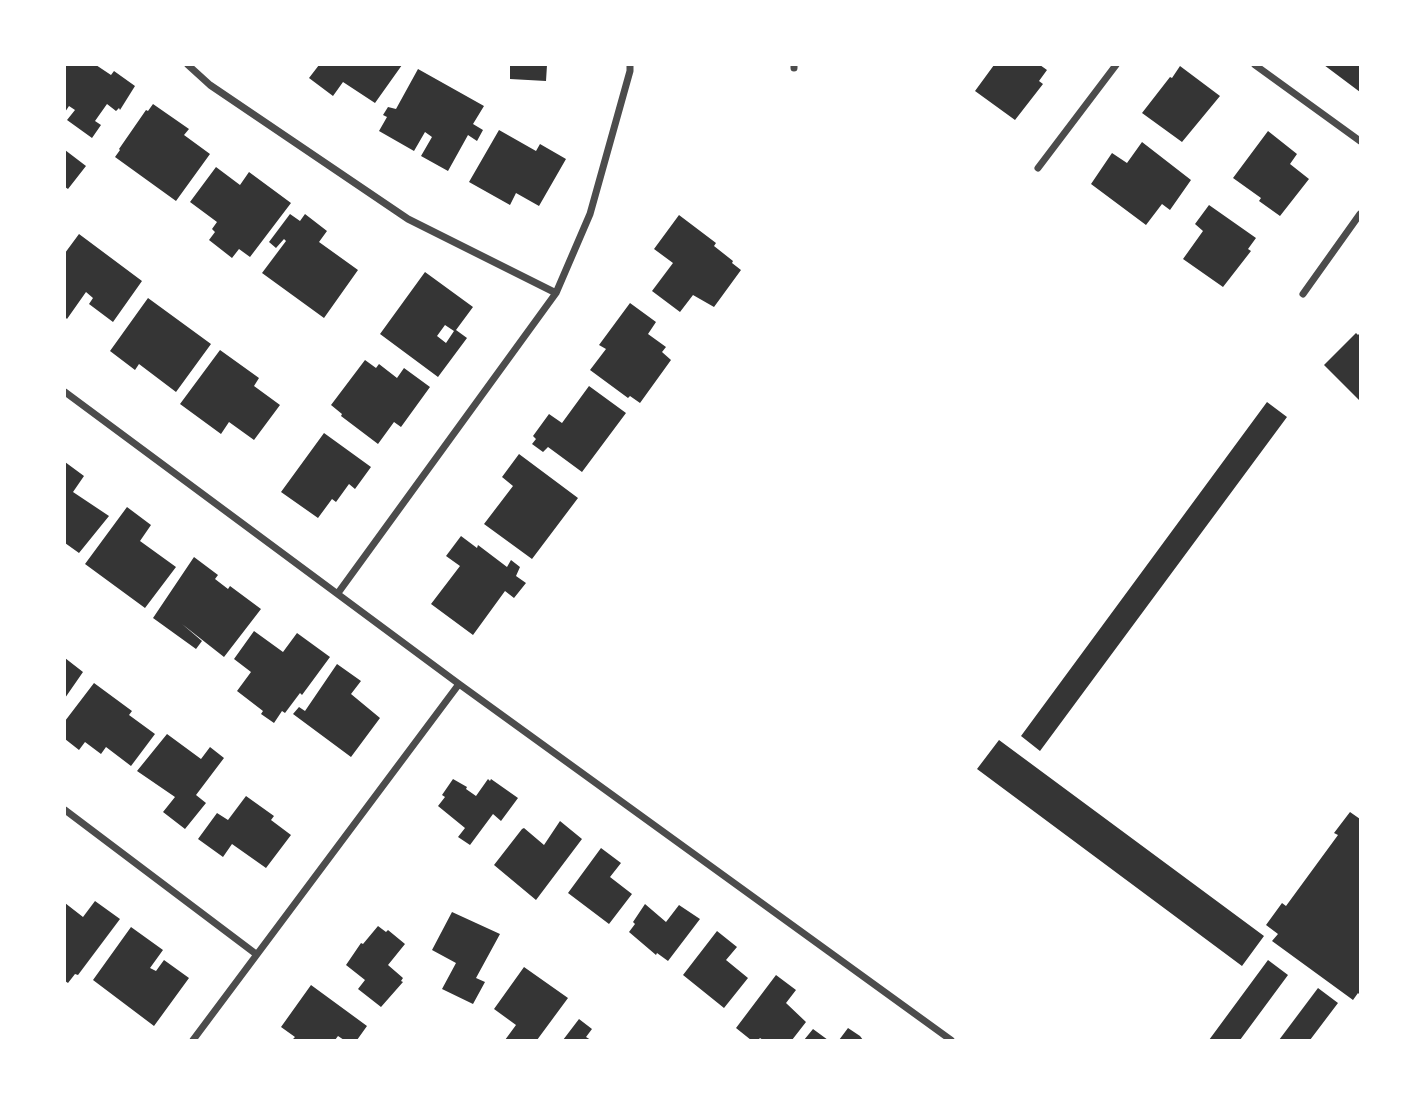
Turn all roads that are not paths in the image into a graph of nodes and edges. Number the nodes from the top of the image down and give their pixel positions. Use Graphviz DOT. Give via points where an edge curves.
graph roads {
  1 [pos="188,65"];
  2 [pos="630,65"];
  3 [pos="1116,65"];
  4 [pos="1255,65"];
  5 [pos="1360,141"];
  6 [pos="1038,168"];
  7 [pos="1360,214"];
  8 [pos="556,293"];
  9 [pos="1303,294"];
  10 [pos="65,392"];
  11 [pos="338,593"];
  12 [pos="459,684"];
  13 [pos="65,810"];
  14 [pos="256,954"];
  15 [pos="193,1040"];
  16 [pos="951,1040"];
  1 -- 8 [label="street" via="210,85 408,219"];
  2 -- 8 [label="street" via="590,214"];
  3 -- 6 [label="street"];
  4 -- 5 [label="street"];
  7 -- 9 [label="street"];
  8 -- 11 [label="street"];
  10 -- 11 [label="street"];
  11 -- 12 [label="street"];
  12 -- 14 [label="street"];
  12 -- 16 [label="street"];
  13 -- 14 [label="street"];
  14 -- 15 [label="street"];
}
